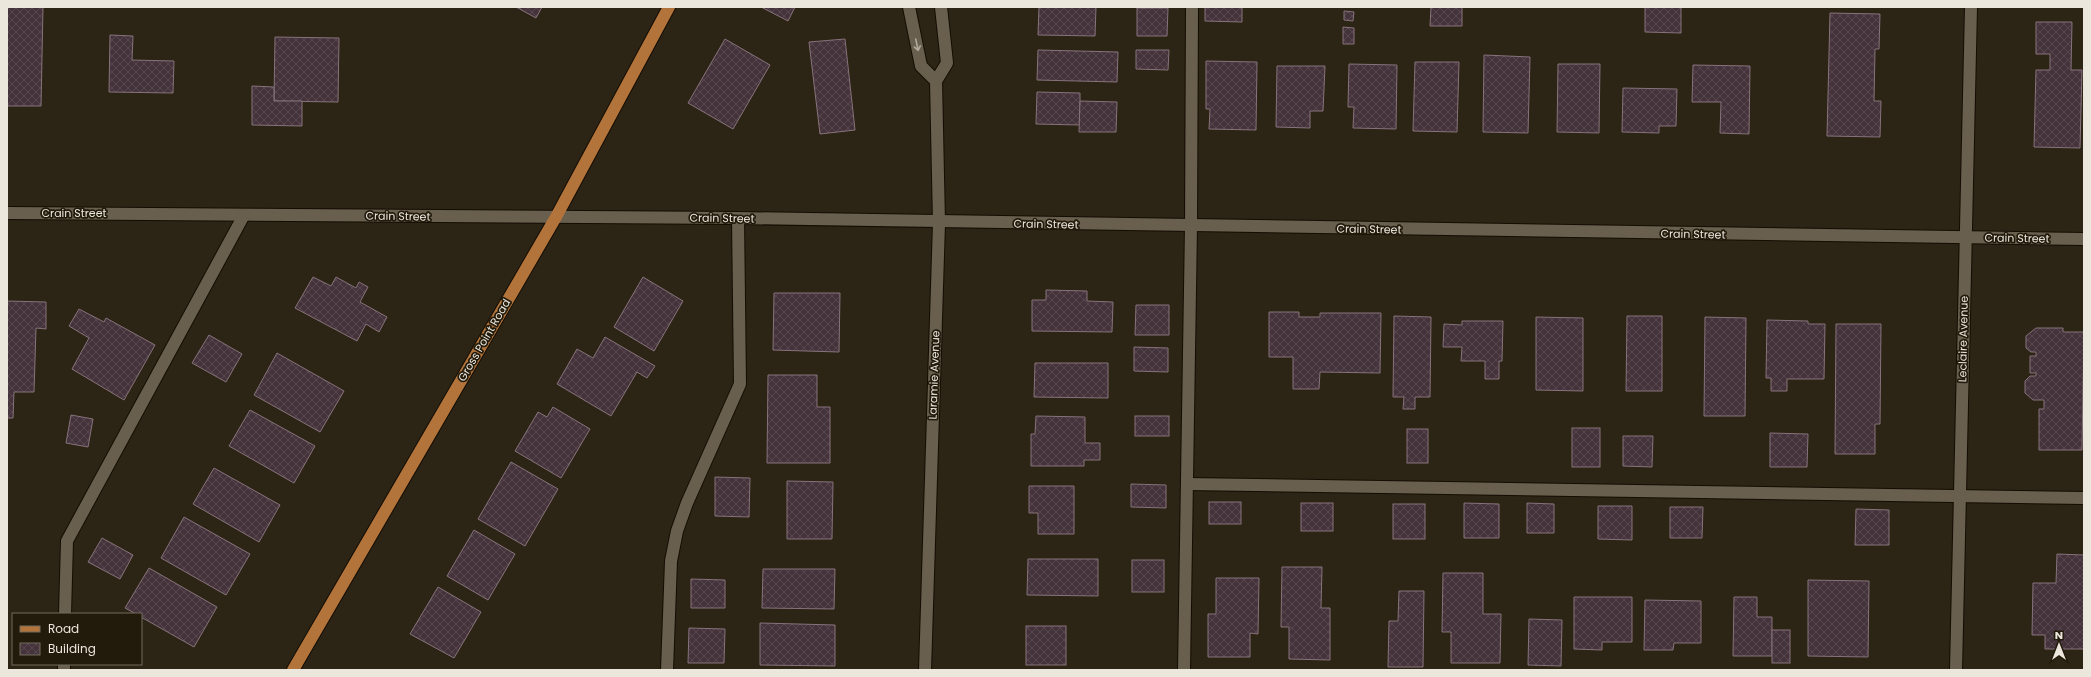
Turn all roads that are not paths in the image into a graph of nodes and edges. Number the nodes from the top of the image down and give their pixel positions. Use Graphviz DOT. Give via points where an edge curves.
graph roads {
  1 [pos="669,7"];
  2 [pos="909,7"];
  3 [pos="941,7"];
  4 [pos="1192,7"];
  5 [pos="1971,7"];
  6 [pos="936,81"];
  7 [pos="7,212"];
  8 [pos="244,214"];
  9 [pos="556,217"];
  10 [pos="738,218"];
  11 [pos="939,223"];
  12 [pos="1191,226"];
  13 [pos="1966,238"];
  14 [pos="2084,239"];
  15 [pos="1187,484"];
  16 [pos="1960,496"];
  17 [pos="2084,498"];
  18 [pos="65,613"];
  19 [pos="293,670"];
  20 [pos="667,670"];
  21 [pos="925,670"];
  22 [pos="1184,670"];
  23 [pos="1956,670"];
  1 -- 9 [label="main road, Gross Point Road"];
  2 -- 6 [label="street, one-way" via="921,66"];
  3 -- 6 [label="street" via="947,63"];
  4 -- 12 [label="street"];
  5 -- 13 [label="street, Leclaire Avenue"];
  6 -- 11 [label="street, Laramie Avenue"];
  7 -- 8 [label="street, Crain Street"];
  8 -- 9 [label="street, Crain Street"];
  8 -- 18 [label="street" via="67,541"];
  9 -- 10 [label="street, Crain Street"];
  9 -- 19 [label="main road, Gross Point Road"];
  10 -- 11 [label="street, Crain Street"];
  10 -- 20 [label="street" via="740,384 677,531 671,561"];
  11 -- 12 [label="street, Crain Street"];
  11 -- 21 [label="street, Laramie Avenue"];
  12 -- 13 [label="street, Crain Street"];
  12 -- 15 [label="street"];
  13 -- 14 [label="street, Crain Street"];
  13 -- 16 [label="street, Leclaire Avenue"];
  15 -- 16 [label="street"];
  15 -- 22 [label="street"];
  16 -- 17 [label="street"];
  16 -- 23 [label="street, Leclaire Avenue"];
}
